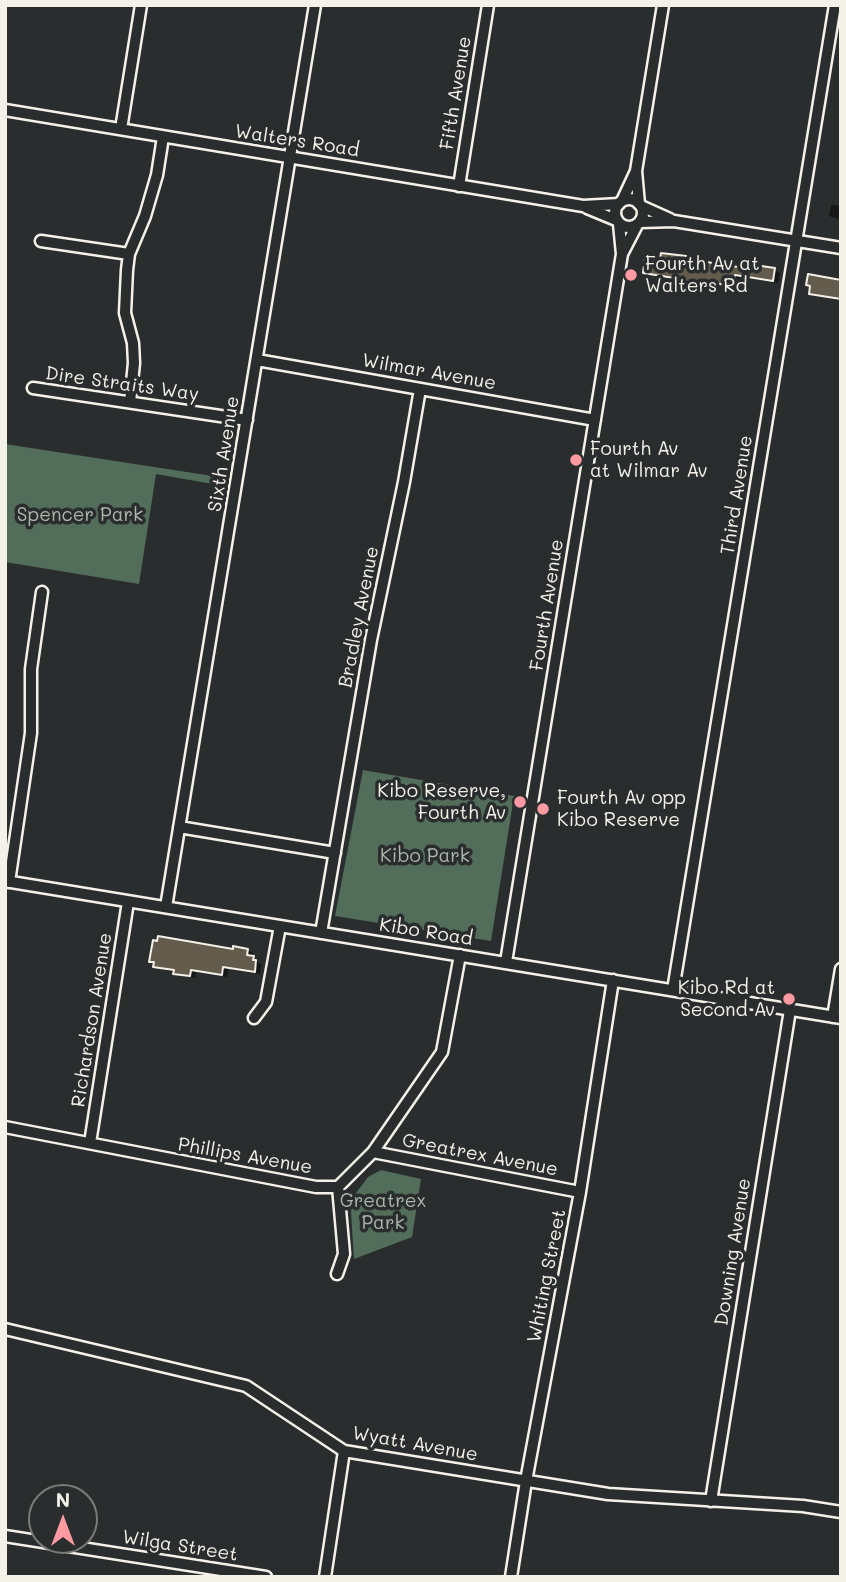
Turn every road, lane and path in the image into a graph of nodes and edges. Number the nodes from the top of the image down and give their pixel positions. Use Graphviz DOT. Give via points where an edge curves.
graph roads {
  1 [pos="142,5"];
  2 [pos="315,5"];
  3 [pos="488,5"];
  4 [pos="663,5"];
  5 [pos="835,5"];
  6 [pos="5,110"];
  7 [pos="121,130"];
  8 [pos="163,137"];
  9 [pos="290,158"];
  10 [pos="636,171"];
  11 [pos="459,186"];
  12 [pos="621,202"];
  13 [pos="640,205"];
  14 [pos="583,206"];
  15 [pos="674,221"];
  16 [pos="618,222"];
  17 [pos="638,224"];
  18 [pos="41,241"];
  19 [pos="796,241"];
  20 [pos="841,248"];
  21 [pos="130,254"];
  22 [pos="622,254"];
  23 [pos="257,360"];
  24 [pos="33,388"];
  25 [pos="420,388"];
  26 [pos="130,402"];
  27 [pos="247,420"];
  28 [pos="595,420"];
  29 [pos="42,592"];
  30 [pos="179,827"];
  31 [pos="335,853"];
  32 [pos="7,882"];
  33 [pos="128,902"];
  34 [pos="166,907"];
  35 [pos="280,926"];
  36 [pos="321,933"];
  37 [pos="460,955"];
  38 [pos="506,962"];
  39 [pos="841,969"];
  40 [pos="613,981"];
  41 [pos="673,990"];
  42 [pos="790,1010"];
  43 [pos="837,1017"];
  44 [pos="254,1018"];
  45 [pos="5,1127"];
  46 [pos="90,1143"];
  47 [pos="373,1152"];
  48 [pos="338,1187"];
  49 [pos="580,1192"];
  50 [pos="337,1274"];
  51 [pos="5,1329"];
  52 [pos="344,1451"];
  53 [pos="526,1481"];
  54 [pos="711,1501"];
  55 [pos="841,1512"];
  56 [pos="5,1536"];
  57 [pos="266,1577"];
  58 [pos="325,1577"];
  59 [pos="511,1577"];
  1 -- 7 [label="street"];
  2 -- 9 [label="street, Sixth Avenue"];
  3 -- 11 [label="street, Fifth Avenue"];
  4 -- 10 [label="street"];
  5 -- 19 [label="street, Third Avenue"];
  6 -- 7 [label="street, Walters Road"];
  7 -- 8 [label="street, Walters Road"];
  8 -- 9 [label="street, Walters Road"];
  8 -- 21 [label="street" via="151,196"];
  9 -- 11 [label="street, Walters Road"];
  9 -- 23 [label="street, Sixth Avenue"];
  10 -- 12 [label="street"];
  10 -- 13 [label="street"];
  11 -- 14 [label="street, Walters Road"];
  12 -- 13 [label="street" via="631,200"];
  12 -- 14 [label="street, Walters Road"];
  12 -- 16 [label="street" via="615,211"];
  13 -- 15 [label="street"];
  13 -- 17 [label="street" via="643,214"];
  14 -- 16 [label="street, Walters Road"];
  15 -- 17 [label="street"];
  15 -- 19 [label="street"];
  16 -- 17 [label="street" via="628,227"];
  16 -- 22 [label="street, Fourth Avenue"];
  17 -- 22 [label="street, Fourth Avenue"];
  18 -- 21 [label="street"];
  19 -- 20 [label="street"];
  19 -- 41 [label="street, Third Avenue"];
  21 -- 26 [label="street" via="125,313 133,343"];
  22 -- 28 [label="street, Fourth Avenue"];
  23 -- 25 [label="street, Wilmar Avenue"];
  23 -- 27 [label="street, Sixth Avenue"];
  24 -- 26 [label="street, Dire Straits Way"];
  25 -- 28 [label="street, Wilmar Avenue"];
  25 -- 31 [label="street, Bradley Avenue"];
  26 -- 27 [label="street, Dire Straits Way"];
  27 -- 30 [label="street, Sixth Avenue"];
  28 -- 38 [label="street, Fourth Avenue"];
  29 -- 32 [label="street" via="31,669 31,733"];
  30 -- 31 [label="street"];
  30 -- 34 [label="street, Sixth Avenue"];
  31 -- 36 [label="street, Bradley Avenue"];
  32 -- 33 [label="street, Kibo Road"];
  33 -- 34 [label="street, Kibo Road"];
  33 -- 46 [label="street, Richardson Avenue"];
  34 -- 35 [label="street, Kibo Road"];
  35 -- 36 [label="street, Kibo Road"];
  35 -- 44 [label="street" via="266,1002"];
  36 -- 37 [label="street, Kibo Road"];
  37 -- 38 [label="street, Kibo Road"];
  37 -- 47 [label="street, Phillips Avenue" via="442,1052"];
  38 -- 40 [label="street, Kibo Road"];
  39 -- 43 [label="street"];
  40 -- 41 [label="street, Kibo Road"];
  40 -- 49 [label="street, Whiting Street"];
  41 -- 42 [label="street, Kibo Road"];
  42 -- 43 [label="street, Kibo Road"];
  42 -- 54 [label="street, Downing Avenue"];
  45 -- 46 [label="street, Phillips Avenue"];
  46 -- 48 [label="street, Phillips Avenue" via="316,1187"];
  47 -- 48 [label="street, Phillips Avenue"];
  47 -- 49 [label="street, Greatrex Avenue"];
  48 -- 50 [label="street" via="344,1254"];
  49 -- 53 [label="street, Whiting Street"];
  51 -- 52 [label="street, Wyatt Avenue" via="246,1386"];
  52 -- 53 [label="street, Wyatt Avenue"];
  52 -- 58 [label="street"];
  53 -- 54 [label="street, Wyatt Avenue" via="616,1495"];
  53 -- 59 [label="street, Whiting Street"];
  54 -- 55 [label="street, Wyatt Avenue"];
  56 -- 57 [label="street, Wilga Street"];
}
